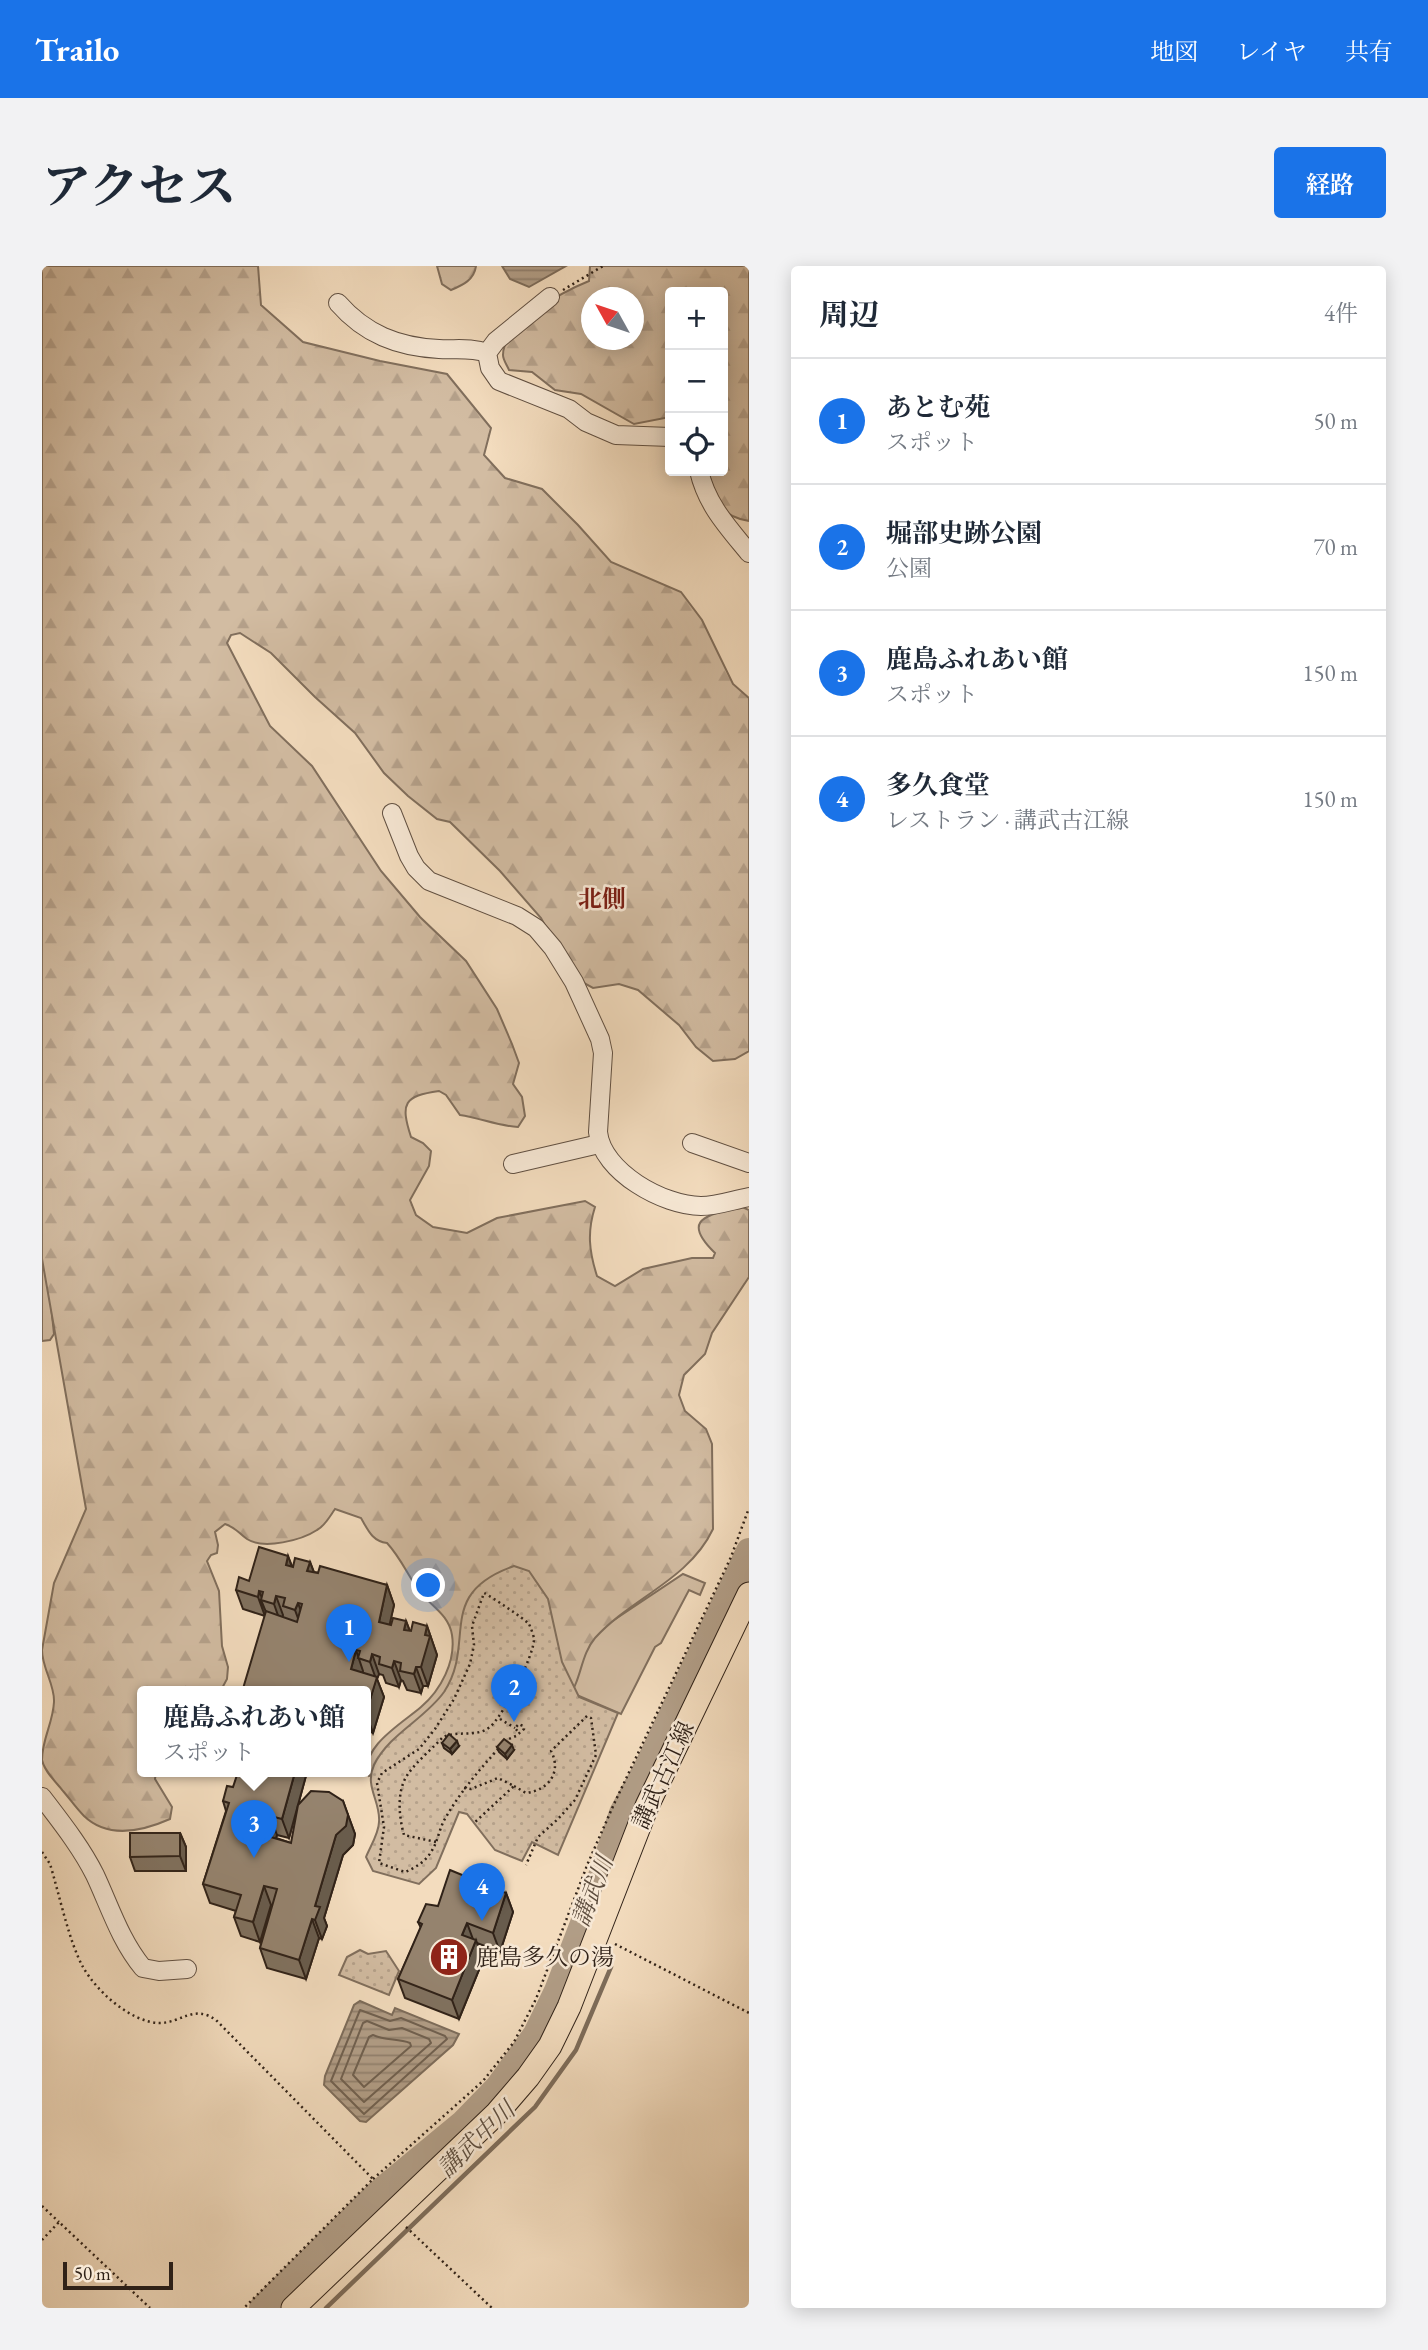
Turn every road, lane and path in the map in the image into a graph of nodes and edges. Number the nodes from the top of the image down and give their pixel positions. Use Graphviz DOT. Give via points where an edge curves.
graph roads {
  1 [pos="603,266"];
  2 [pos="550,297"];
  3 [pos="338,303"];
  4 [pos="487,353"];
  5 [pos="665,437"];
  6 [pos="700,476"];
  7 [pos="749,554"];
  8 [pos="392,813"];
  9 [pos="692,1143"];
  10 [pos="599,1144"];
  11 [pos="749,1163"];
  12 [pos="513,1164"];
  13 [pos="749,1197"];
  14 [pos="749,1508"];
  15 [pos="749,1594"];
  16 [pos="499,1718"];
  17 [pos="515,1728"];
  18 [pos="519,1733"];
  19 [pos="411,1755"];
  20 [pos="418,1764"];
  21 [pos="514,1786"];
  22 [pos="464,1788"];
  23 [pos="42,1797"];
  24 [pos="474,1824"];
  25 [pos="436,1842"];
  26 [pos="42,1852"];
  27 [pos="526,1865"];
  28 [pos="597,1934"];
  29 [pos="187,1969"];
  30 [pos="749,2013"];
  31 [pos="373,2179"];
  32 [pos="42,2206"];
  33 [pos="391,2213"];
  34 [pos="59,2222"];
  35 [pos="42,2240"];
  36 [pos="150,2308"];
  37 [pos="244,2308"];
  38 [pos="293,2308"];
  39 [pos="492,2308"];
  1 -- 2 [label="path"];
  2 -- 4 [label="street"];
  3 -- 4 [label="street" via="370,332 408,345"];
  4 -- 5 [label="street" via="499,380 569,409 599,429 616,435"];
  6 -- 7 [label="street" via="715,511"];
  8 -- 10 [label="street" via="416,868 429,881 517,916 536,928 553,948 600,1039"];
  9 -- 11 [label="street"];
  10 -- 12 [label="street"];
  10 -- 13 [label="street" via="641,1187 669,1200 701,1206"];
  14 -- 31 [label="path" via="731,1557 609,1816 536,1999 514,2042 483,2081"];
  15 -- 28 [label="main road, 講武古江線" via="647,1806"];
  16 -- 17 [label="path"];
  16 -- 19 [label="path" via="526,1668 534,1639 528,1623 484,1592 472,1626 470,1664 435,1729"];
  16 -- 20 [label="path" via="481,1732 443,1737"];
  17 -- 18 [label="path"];
  17 -- 18 [label="path" via="522,1725"];
  18 -- 22 [label="path" via="505,1740"];
  19 -- 20 [label="path"];
  19 -- 25 [label="path" via="382,1773 377,1783 384,1827 379,1863 405,1872 422,1862"];
  20 -- 25 [label="path" via="407,1775 400,1818 404,1835"];
  21 -- 22 [label="path" via="498,1778"];
  21 -- 24 [label="path"];
  21 -- 27 [label="path" via="526,1793 544,1788 556,1770 551,1751 587,1716 591,1718 596,1755 575,1800 538,1837"];
  22 -- 25 [label="path"];
  23 -- 29 [label="street" via="77,1844 121,1936 138,1961 159,1972"];
  26 -- 31 [label="path" via="50,1864 83,1968 106,1996 139,2019 160,2023 206,2013"];
  28 -- 30 [label="path"];
  28 -- 33 [label="main road, 講武古江線" via="569,2007 528,2077 497,2113"];
  31 -- 37 [label="path"];
  32 -- 34 [label="path"];
  33 -- 38 [label="main road, 講武古江線"];
  33 -- 39 [label="path"];
  34 -- 35 [label="path"];
  34 -- 36 [label="path"];
}
